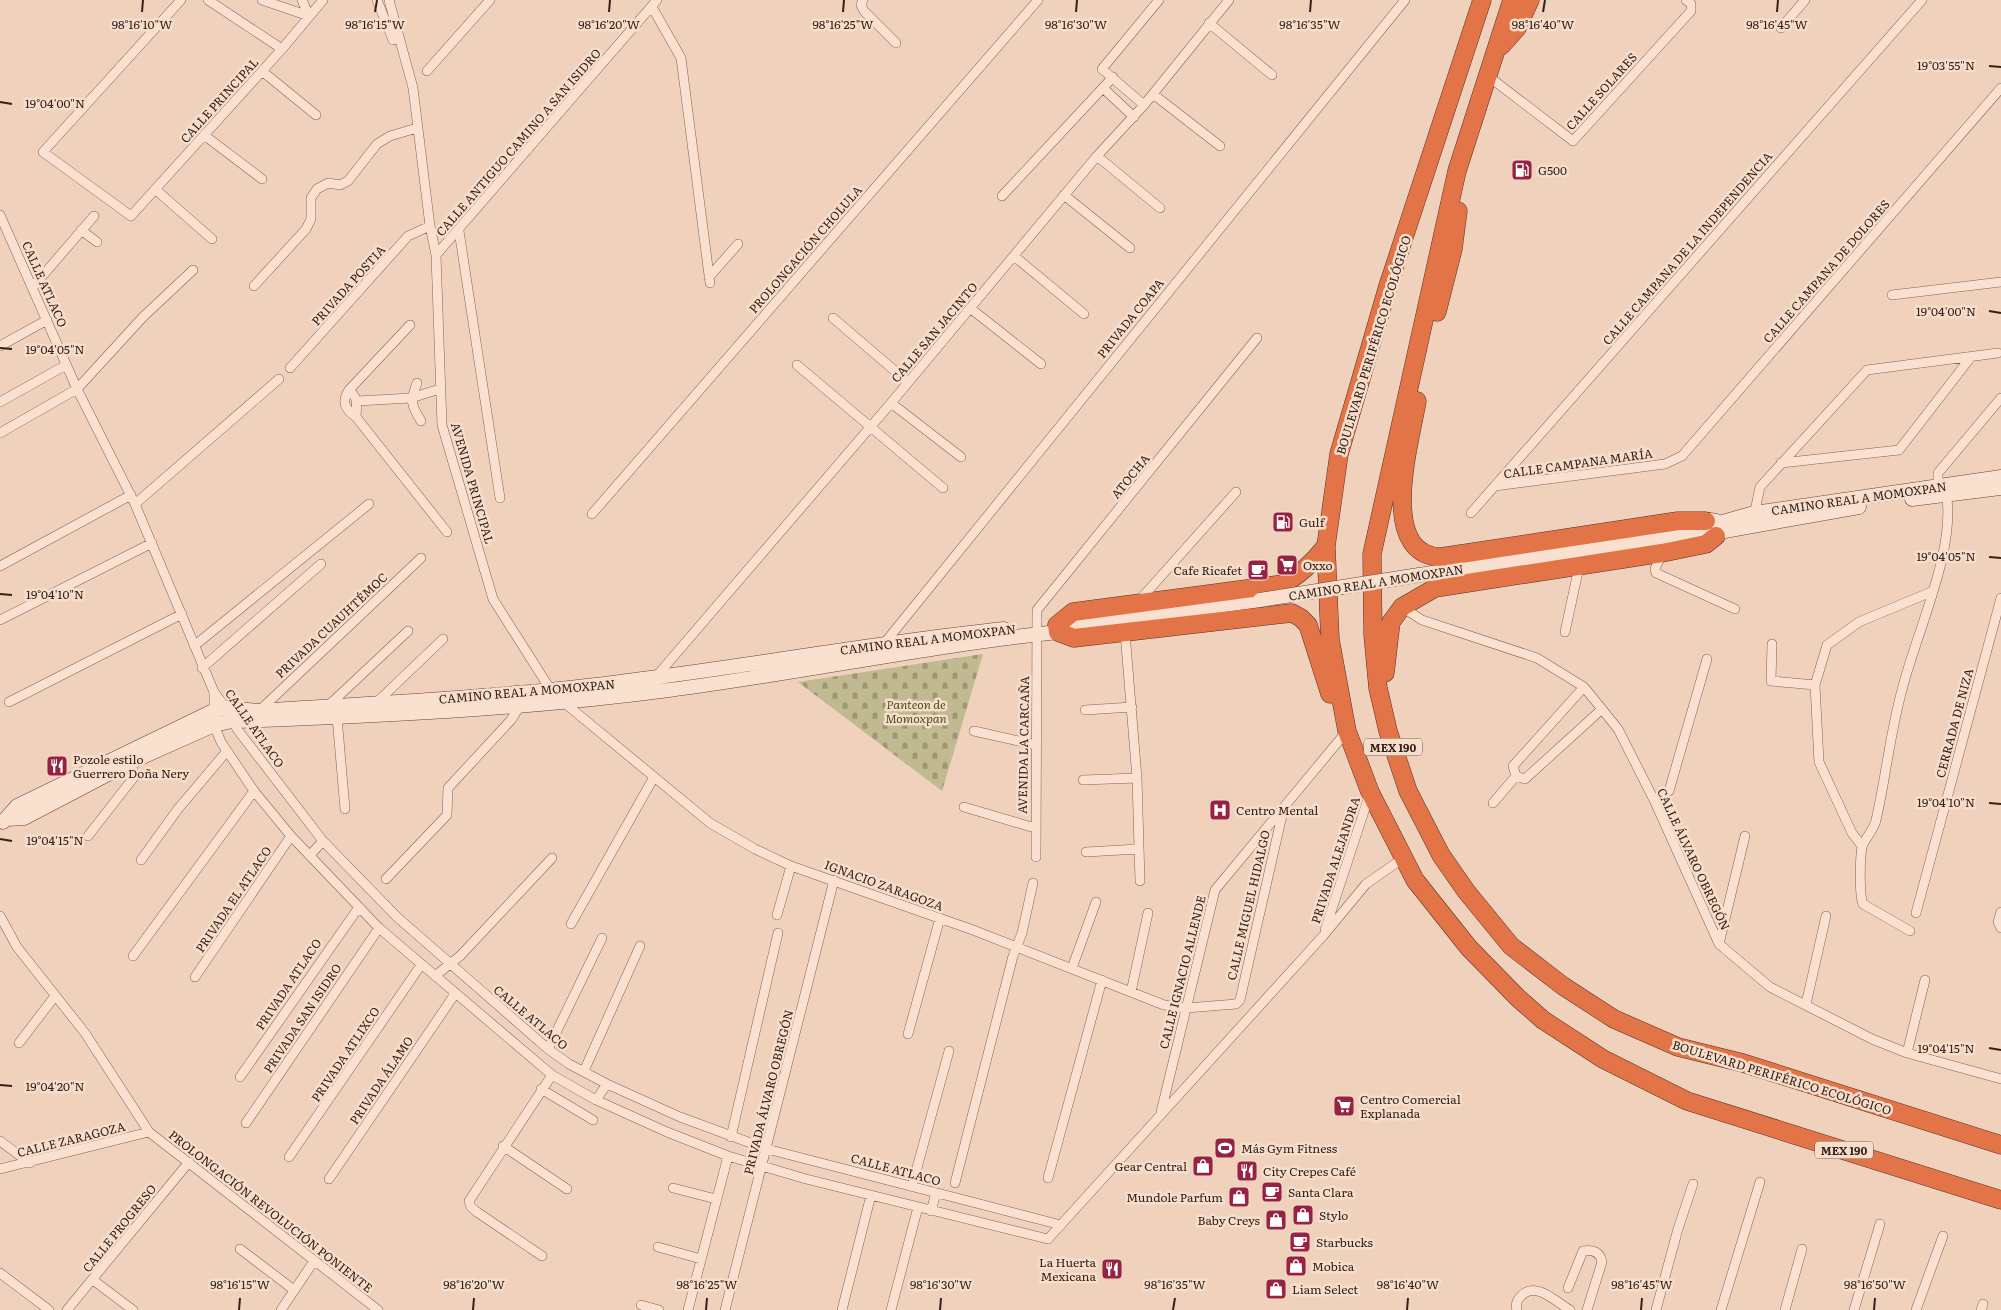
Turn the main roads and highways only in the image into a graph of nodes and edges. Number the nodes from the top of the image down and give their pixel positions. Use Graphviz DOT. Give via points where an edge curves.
graph roads {
  1 [pos="1471,0"];
  2 [pos="1482,0"];
  3 [pos="1512,0"];
  4 [pos="1530,0"];
  5 [pos="1496,52"];
  6 [pos="1449,104"];
  7 [pos="1457,171"];
  8 [pos="1326,546"];
  9 [pos="1347,731"];
  10 [pos="1388,731"];
  11 [pos="2001,1145"];
  12 [pos="2001,1200"];
  1 -- 6 [label="highway, BOULEVARD PERIFÉRICO ECOLÓGICO" via="1452,69"];
  2 -- 6 [label="highway, BOULEVARD PERIFÉRICO ECOLÓGICO / MEX 190"];
  3 -- 5 [label="highway, BOULEVARD PERIFÉRICO ECOLÓGICO / MEX 190"];
  4 -- 5 [label="highway, BOULEVARD PERIFÉRICO ECOLÓGICO" via="1517,28"];
  5 -- 7 [label="highway, BOULEVARD PERIFÉRICO ECOLÓGICO / MEX 190"];
  6 -- 8 [label="highway, BOULEVARD PERIFÉRICO ECOLÓGICO / MEX 190" via="1388,286 1339,454"];
  7 -- 10 [label="highway, BOULEVARD PERIFÉRICO ECOLÓGICO / MEX 190" via="1372,554 1375,662"];
  7 -- 10 [label="highway" via="1459,201 1453,248 1424,367 1402,498 1404,524 1413,544 1427,555 1441,557 1678,521 1715,528 1706,544 1660,557 1435,588 1402,608 1391,622 1387,647 1384,682"];
  8 -- 9 [label="highway, BOULEVARD PERIFÉRICO ECOLÓGICO / MEX 190" via="1330,639"];
  8 -- 9 [label="highway" via="1314,561 1283,584 1073,612 1062,628 1074,638 1287,613 1297,615 1310,630 1331,697"];
  9 -- 12 [label="highway, BOULEVARD PERIFÉRICO ECOLÓGICO / MEX 190" via="1370,792 1402,859 1424,892 1469,948 1543,1020 1603,1059 1687,1101"];
  10 -- 11 [label="highway, BOULEVARD PERIFÉRICO ECOLÓGICO / MEX 190" via="1408,791 1441,855 1511,946 1563,986 1614,1018 1678,1047 1743,1063"];
}
